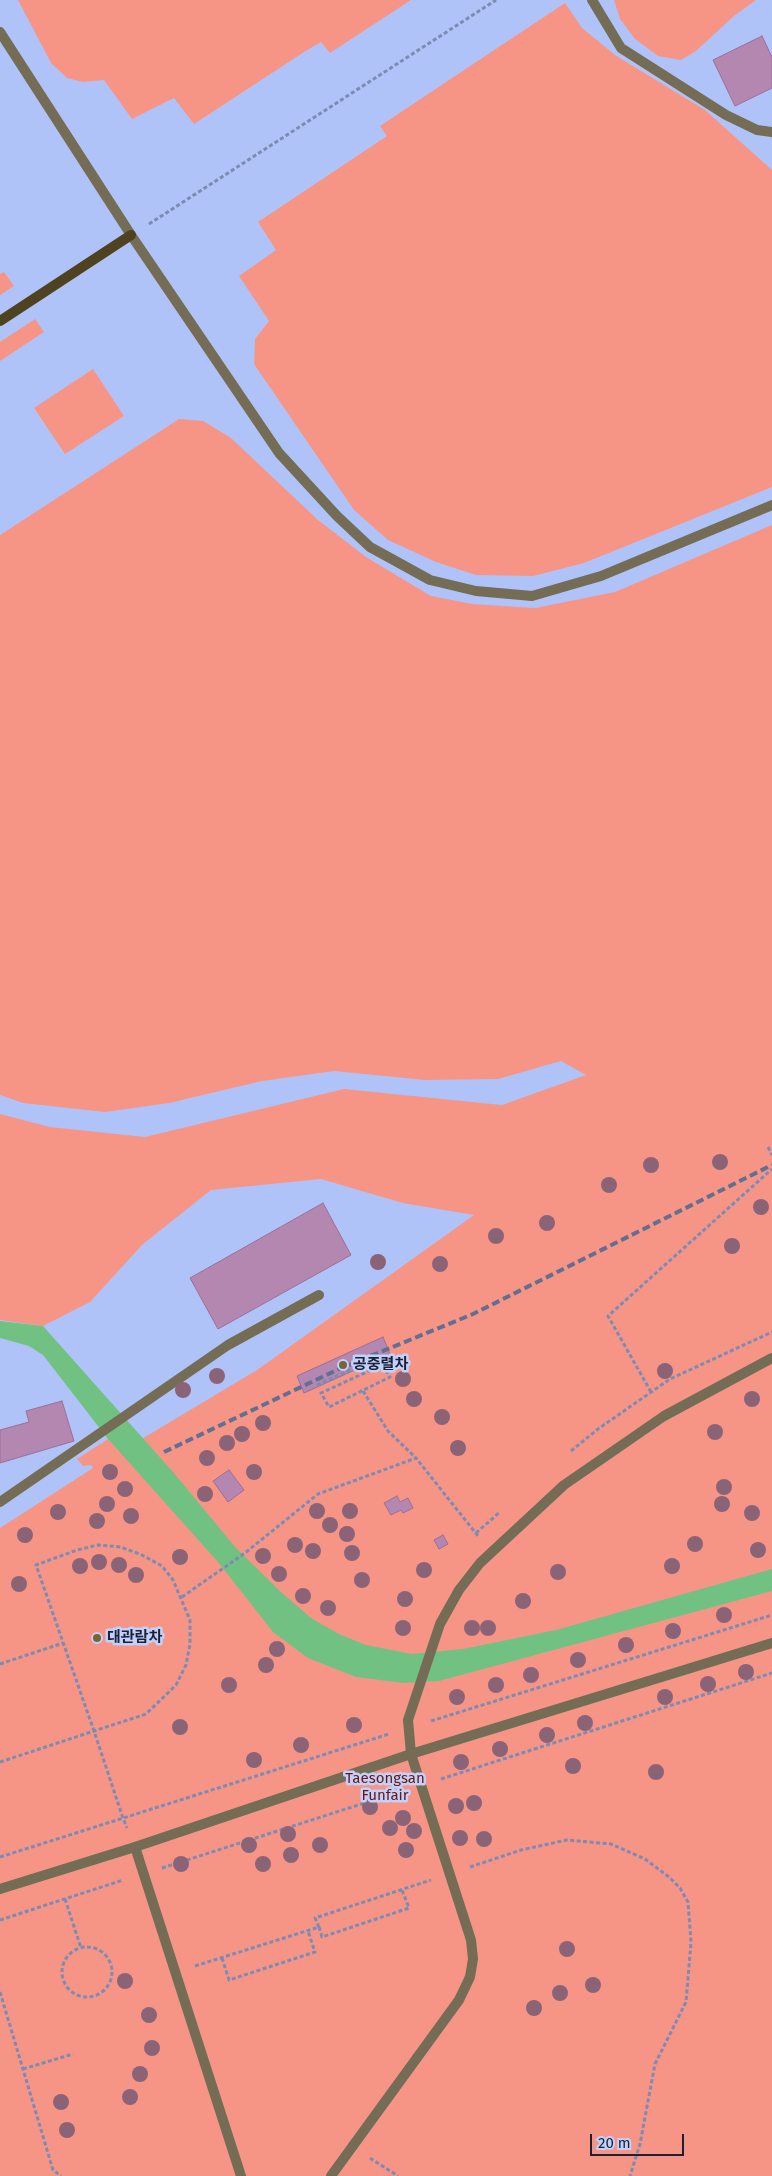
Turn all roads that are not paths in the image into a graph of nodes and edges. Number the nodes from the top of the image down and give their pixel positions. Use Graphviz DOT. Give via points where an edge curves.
graph roads {
  1 [pos="592,0"];
  2 [pos="0,32"];
  3 [pos="772,132"];
  4 [pos="132,235"];
  5 [pos="0,320"];
  6 [pos="772,505"];
  7 [pos="320,1295"];
  8 [pos="772,1358"];
  9 [pos="0,1502"];
  10 [pos="772,1643"];
  11 [pos="411,1754"];
  12 [pos="135,1847"];
  13 [pos="0,1889"];
  14 [pos="241,2176"];
  15 [pos="331,2176"];
  1 -- 3 [label="street" via="621,48 726,115 757,130"];
  2 -- 4 [label="street"];
  4 -- 5 [label="street"];
  4 -- 6 [label="street" via="279,453 370,547 430,580 476,591 532,596 601,576"];
  7 -- 9 [label="street" via="228,1345"];
  8 -- 11 [label="street" via="664,1416 571,1480 480,1563 459,1590 440,1624 408,1720"];
  10 -- 11 [label="street"];
  11 -- 12 [label="street"];
  11 -- 15 [label="street" via="471,1940 470,1978 459,2000"];
  12 -- 13 [label="street"];
  12 -- 14 [label="street"];
}
